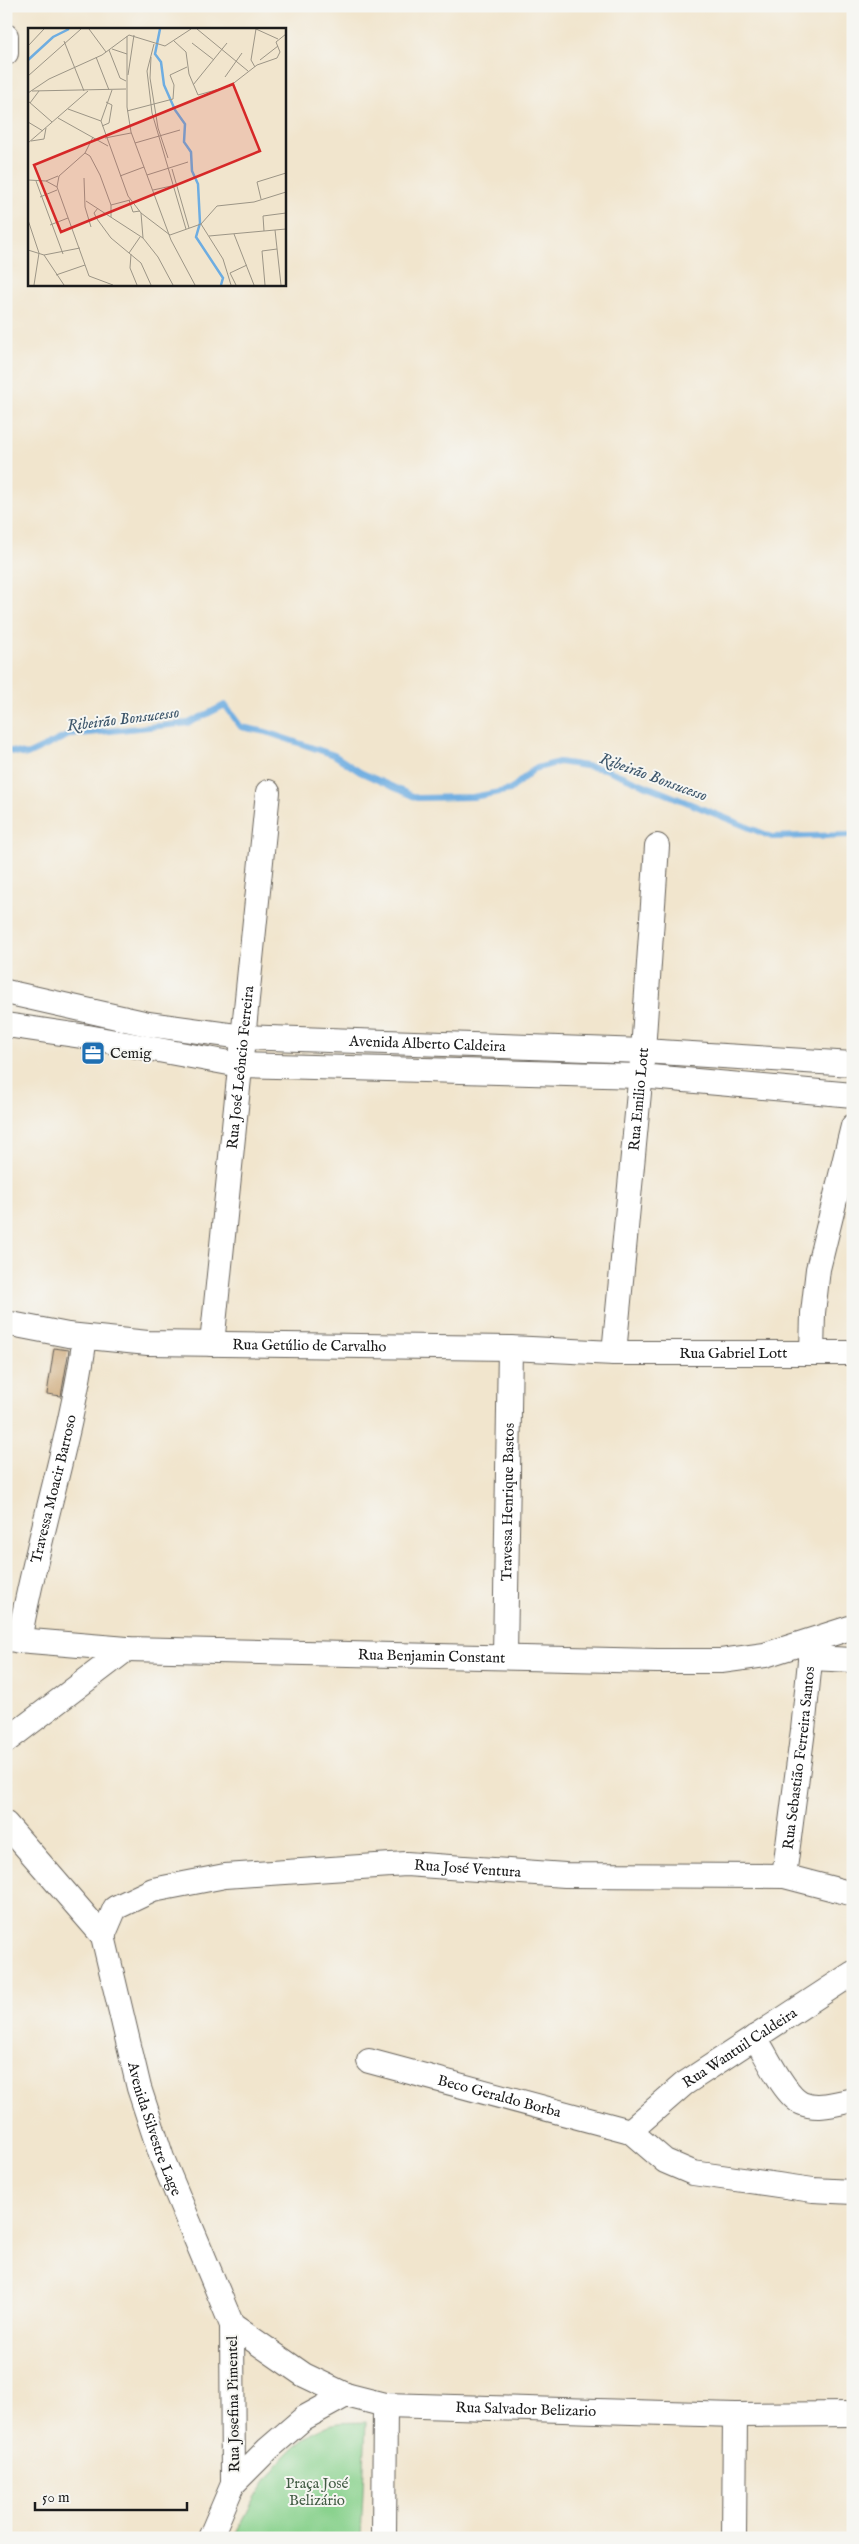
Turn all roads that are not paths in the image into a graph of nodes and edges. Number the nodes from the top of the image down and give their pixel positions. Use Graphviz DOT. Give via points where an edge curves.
graph roads {
  1 [pos="6,36"];
  2 [pos="6,53"];
  3 [pos="268,792"];
  4 [pos="657,846"];
  5 [pos="6,992"];
  6 [pos="6,1025"];
  7 [pos="243,1037"];
  8 [pos="642,1051"];
  9 [pos="853,1064"];
  10 [pos="240,1066"];
  11 [pos="640,1076"];
  12 [pos="853,1095"];
  13 [pos="853,1126"];
  14 [pos="6,1323"];
  15 [pos="85,1337"];
  16 [pos="212,1344"];
  17 [pos="510,1348"];
  18 [pos="614,1353"];
  19 [pos="812,1353"];
  20 [pos="853,1353"];
  21 [pos="853,1627"];
  22 [pos="13,1640"];
  23 [pos="127,1649"];
  24 [pos="811,1650"];
  25 [pos="505,1656"];
  26 [pos="853,1660"];
  27 [pos="6,1741"];
  28 [pos="6,1824"];
  29 [pos="784,1876"];
  30 [pos="853,1894"];
  31 [pos="103,1936"];
  32 [pos="853,1972"];
  33 [pos="755,2037"];
  34 [pos="369,2060"];
  35 [pos="853,2100"];
  36 [pos="630,2131"];
  37 [pos="853,2192"];
  38 [pos="232,2325"];
  39 [pos="346,2395"];
  40 [pos="385,2405"];
  41 [pos="853,2414"];
  42 [pos="734,2415"];
  43 [pos="233,2484"];
  44 [pos="210,2538"];
  45 [pos="384,2538"];
  46 [pos="734,2538"];
  1 -- 2 [label="street"];
  3 -- 7 [label="street, Rua José Leôncio Ferreira"];
  4 -- 8 [label="street, Rua Emilio Lott"];
  5 -- 7 [label="street, Avenida Alberto Caldeira" via="148,1024"];
  6 -- 10 [label="street, Avenida Alberto Caldeira"];
  7 -- 8 [label="street, Avenida Alberto Caldeira"];
  7 -- 10 [label="street, Rua José Leôncio Ferreira"];
  8 -- 9 [label="street, Avenida Alberto Caldeira"];
  8 -- 11 [label="street, Rua Emilio Lott"];
  10 -- 11 [label="street, Avenida Alberto Caldeira"];
  10 -- 16 [label="street, Rua José Leôncio Ferreira"];
  11 -- 12 [label="street, Avenida Alberto Caldeira"];
  11 -- 18 [label="street, Rua Emilio Lott"];
  13 -- 19 [label="street" via="818,1268"];
  14 -- 15 [label="street, Rua Getúlio de Carvalho"];
  15 -- 16 [label="street, Rua Getúlio de Carvalho" via="148,1343"];
  15 -- 22 [label="street, Travessa Moacir Barroso" via="74,1406"];
  16 -- 17 [label="street, Rua Getúlio de Carvalho"];
  17 -- 18 [label="street, Rua Getúlio de Carvalho"];
  17 -- 25 [label="street, Travessa Henrique Bastos"];
  18 -- 19 [label="street, Rua Gabriel Lott"];
  19 -- 20 [label="street, Rua Gabriel Lott"];
  21 -- 24 [label="street, Rua Benjamin Constant"];
  22 -- 23 [label="street, Rua Benjamin Constant"];
  23 -- 25 [label="street, Rua Benjamin Constant"];
  23 -- 27 [label="street"];
  24 -- 25 [label="street, Rua Benjamin Constant" via="721,1661"];
  24 -- 26 [label="street"];
  24 -- 29 [label="street, Rua Sebastião Ferreira Santos"];
  28 -- 31 [label="street, Avenida Silvestre Lage"];
  29 -- 30 [label="street, Rua José Ventura"];
  29 -- 31 [label="street, Rua José Ventura" via="565,1875 406,1864 224,1876 153,1890 132,1899 115,1908"];
  31 -- 38 [label="street, Avenida Silvestre Lage" via="139,2088 162,2158"];
  32 -- 33 [label="street, Rua Wantuil Caldeira"];
  33 -- 35 [label="street" via="790,2094 802,2104 823,2106"];
  33 -- 36 [label="street, Rua Wantuil Caldeira" via="684,2084"];
  34 -- 36 [label="street, Beco Geraldo Borba"];
  36 -- 37 [label="street" via="665,2161 693,2173 813,2190"];
  38 -- 39 [label="street" via="304,2375"];
  38 -- 43 [label="street, Rua Josefina Pimentel"];
  39 -- 40 [label="street, Rua Salvador Belizario"];
  39 -- 43 [label="street" via="304,2418"];
  40 -- 42 [label="street, Rua Salvador Belizario"];
  40 -- 45 [label="street"];
  41 -- 42 [label="street, Rua Salvador Belizario"];
  42 -- 46 [label="street"];
  43 -- 44 [label="street, Rua Josefina Pimentel"];
}
